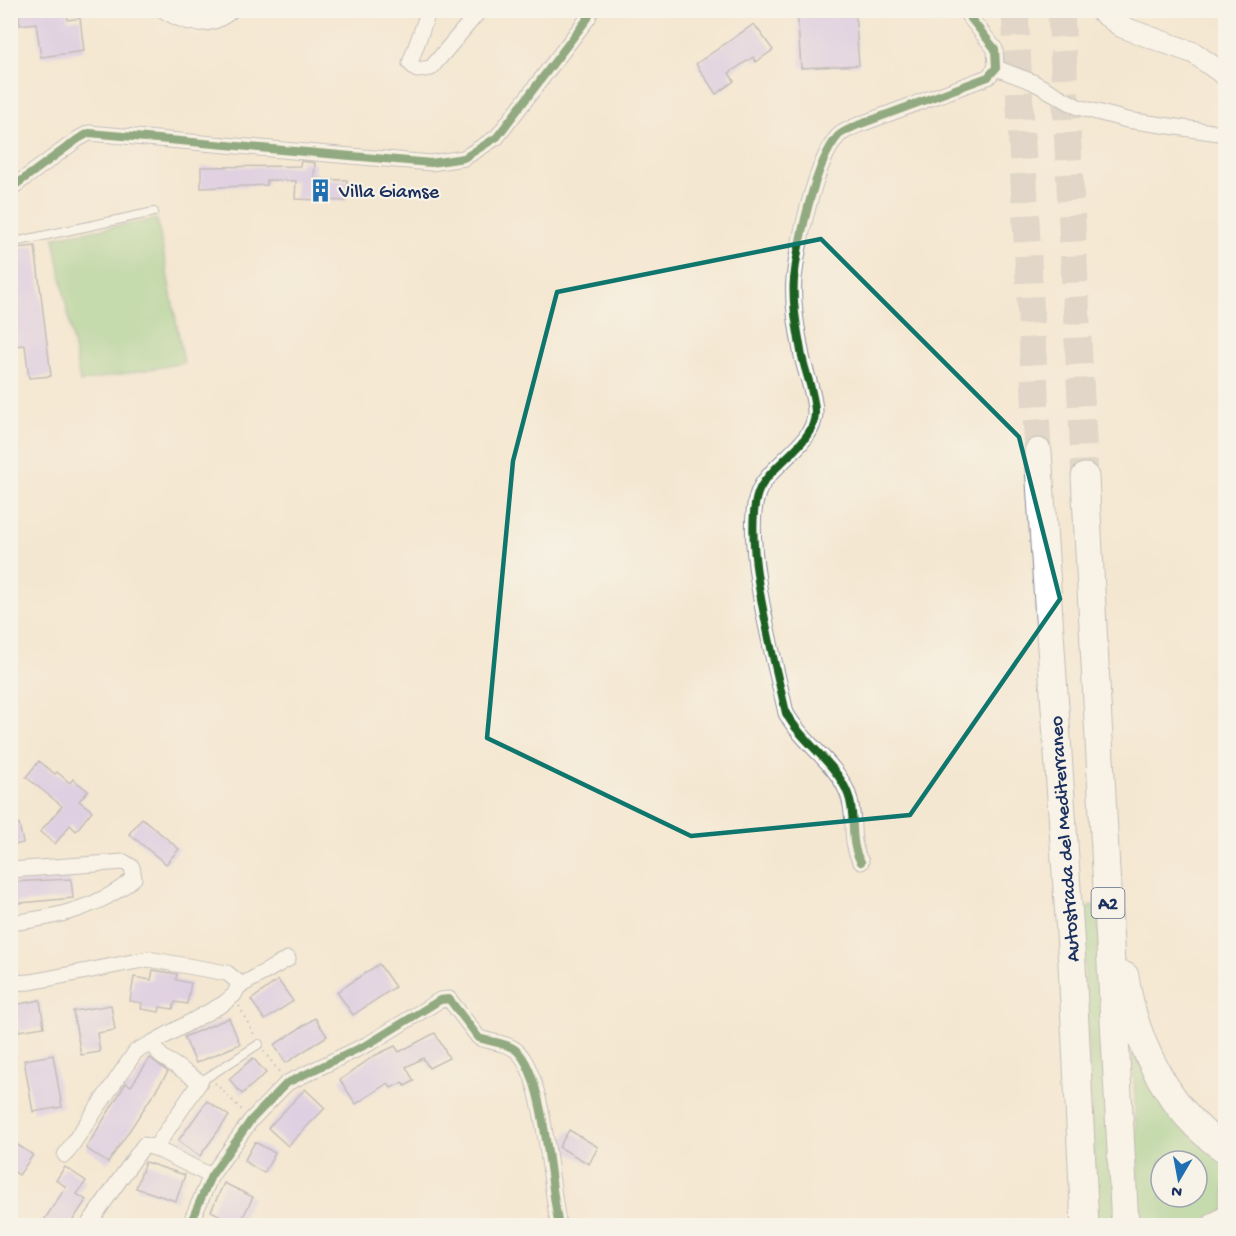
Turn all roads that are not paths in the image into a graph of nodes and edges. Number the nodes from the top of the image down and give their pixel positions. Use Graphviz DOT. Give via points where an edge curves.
graph roads {
  1 [pos="163,10"];
  2 [pos="232,10"];
  3 [pos="429,10"];
  4 [pos="480,10"];
  5 [pos="591,10"];
  6 [pos="964,10"];
  7 [pos="1099,10"];
  8 [pos="996,68"];
  9 [pos="1226,76"];
  10 [pos="1226,134"];
  11 [pos="10,189"];
  12 [pos="154,212"];
  13 [pos="10,243"];
  14 [pos="1038,452"];
  15 [pos="1085,477"];
  16 [pos="1090,581"];
  17 [pos="861,862"];
  18 [pos="10,870"];
  19 [pos="10,923"];
  20 [pos="288,959"];
  21 [pos="1072,964"];
  22 [pos="10,983"];
  23 [pos="238,987"];
  24 [pos="152,1043"];
  25 [pos="259,1044"];
  26 [pos="205,1080"];
  27 [pos="155,1148"];
  28 [pos="1226,1150"];
  29 [pos="65,1155"];
  30 [pos="211,1176"];
  31 [pos="1226,1220"];
  32 [pos="90,1222"];
  33 [pos="189,1226"];
  34 [pos="559,1226"];
  35 [pos="1073,1226"];
  36 [pos="1085,1226"];
  37 [pos="1125,1226"];
  38 [pos="1216,1226"];
  1 -- 2 [label="street" via="195,24 211,23"];
  3 -- 4 [label="street" via="410,63 417,70 431,68"];
  5 -- 11 [label="street" via="497,137 464,158 431,164 89,134"];
  6 -- 8 [label="street" via="995,49"];
  7 -- 9 [label="street" via="1122,27 1194,53"];
  8 -- 10 [label="street" via="1033,82 1078,107 1127,120"];
  8 -- 17 [label="street" via="988,77 858,125 840,134 828,150 815,185 794,280 801,353 816,415 809,431 763,481 757,495 757,571 786,713 796,732 841,779 849,796 854,853"];
  12 -- 13 [label="lane"];
  14 -- 21 [label="highway, Autostrada del Mediterraneo / A2"];
  15 -- 16 [label="highway, Autostrada del Mediterraneo / A2"];
  16 -- 28 [label="highway" via="1102,629 1121,949 1127,992 1140,1035 1161,1081 1196,1125"];
  16 -- 37 [label="highway, Autostrada del Mediterraneo / A2"];
  18 -- 19 [label="street" via="124,862 132,867 134,878 91,904 48,919"];
  20 -- 23 [label="street"];
  21 -- 35 [label="highway" via="1067,1035"];
  21 -- 36 [label="highway, Autostrada del Mediterraneo / A2"];
  22 -- 23 [label="street" via="148,959 227,973"];
  23 -- 24 [label="street" via="223,1004"];
  24 -- 26 [label="street" via="161,1056"];
  24 -- 29 [label="street" via="136,1051"];
  25 -- 26 [label="lane"];
  26 -- 27 [label="street"];
  27 -- 30 [label="street"];
  27 -- 32 [label="street" via="144,1146"];
  30 -- 33 [label="street"];
  30 -- 34 [label="street" via="251,1120 287,1083 449,999 478,1038 511,1046 520,1053 532,1080 547,1142"];
  31 -- 38 [label="highway"];
}
